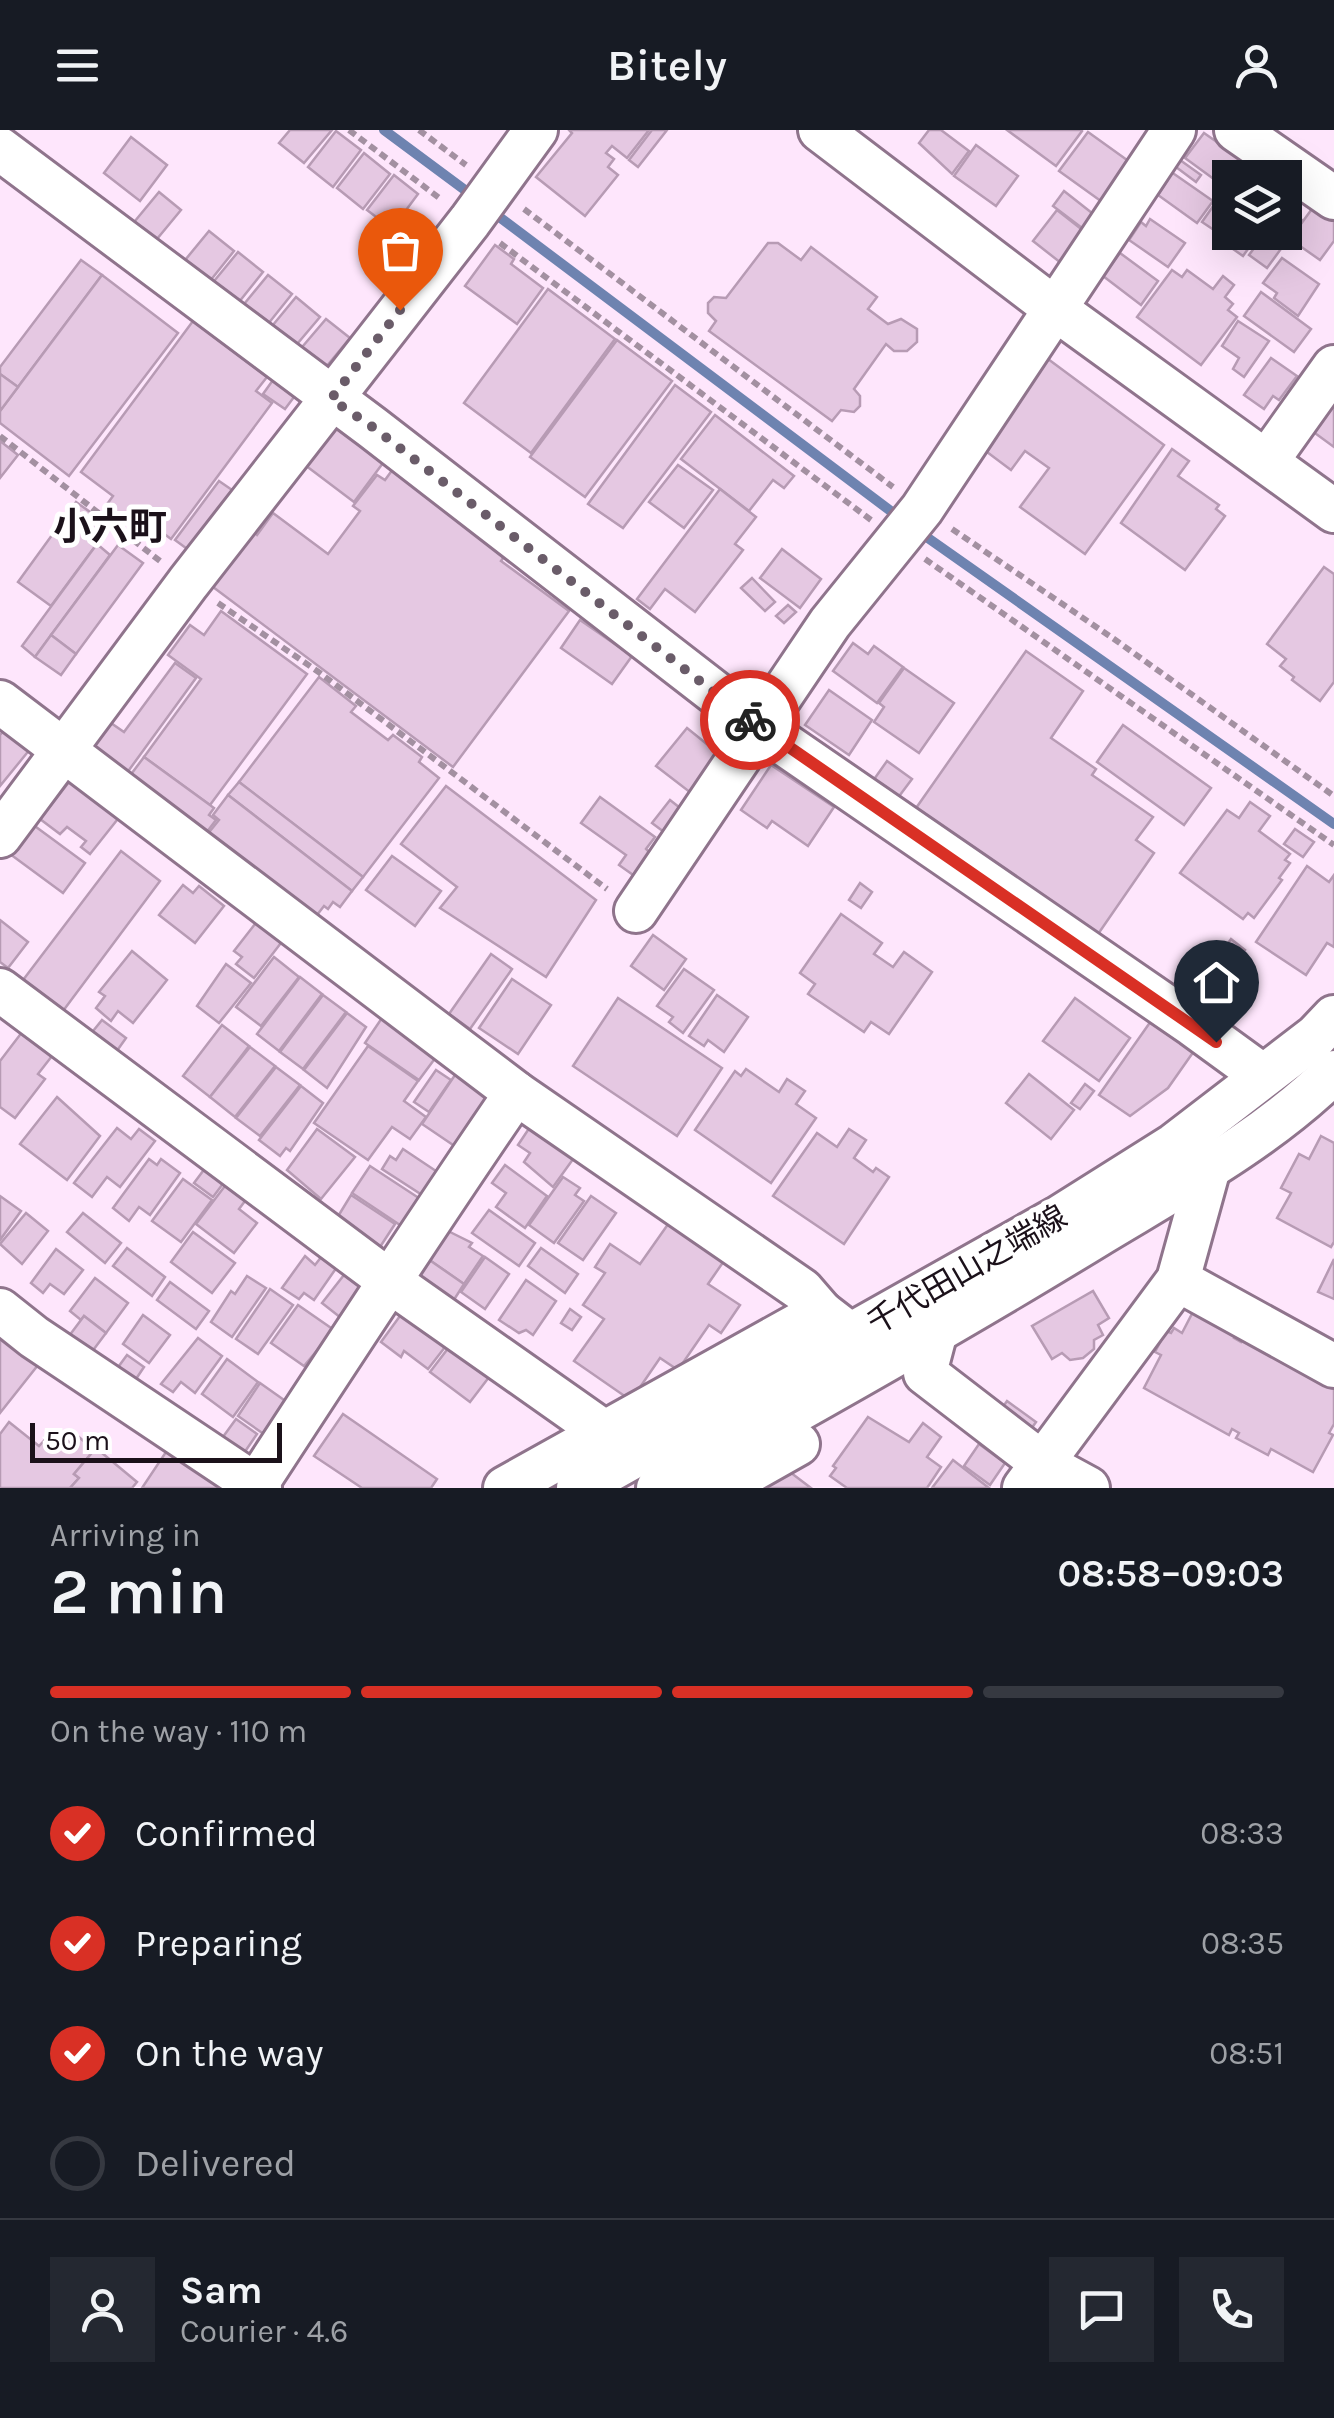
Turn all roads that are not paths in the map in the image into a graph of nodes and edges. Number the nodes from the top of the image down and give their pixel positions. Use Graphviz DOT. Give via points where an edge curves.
graph roads {
  1 [pos="536,130"];
  2 [pos="820,130"];
  3 [pos="1174,130"];
  4 [pos="1236,130"];
  5 [pos="0,149"];
  6 [pos="1334,198"];
  7 [pos="1054,308"];
  8 [pos="1334,367"];
  9 [pos="331,399"];
  10 [pos="1267,461"];
  11 [pos="1334,510"];
  12 [pos="0,702"];
  13 [pos="758,726"];
  14 [pos="64,750"];
  15 [pos="0,836"];
  16 [pos="636,911"];
  17 [pos="0,990"];
  18 [pos="1334,1018"];
  19 [pos="1263,1076"];
  20 [pos="516,1094"];
  21 [pos="1325,1097"];
  22 [pos="1209,1168"];
  23 [pos="388,1280"];
  24 [pos="1178,1280"];
  25 [pos="0,1310"];
  26 [pos="837,1324"];
  27 [pos="930,1354"];
  28 [pos="1334,1366"];
  29 [pos="790,1392"];
  30 [pos="604,1432"];
  31 [pos="1033,1476"];
  32 [pos="257,1487"];
  33 [pos="505,1488"];
  34 [pos="578,1488"];
  35 [pos="658,1488"];
  36 [pos="720,1488"];
  37 [pos="1088,1488"];
  1 -- 9 [label="street"];
  2 -- 7 [label="street"];
  3 -- 7 [label="street"];
  4 -- 6 [label="street"];
  5 -- 9 [label="street"];
  7 -- 10 [label="street"];
  7 -- 13 [label="street" via="910,525 830,622"];
  8 -- 10 [label="street"];
  9 -- 13 [label="street"];
  9 -- 14 [label="street"];
  10 -- 11 [label="street"];
  12 -- 14 [label="street"];
  13 -- 16 [label="street"];
  13 -- 19 [label="street"];
  14 -- 15 [label="street"];
  14 -- 20 [label="street"];
  17 -- 23 [label="street"];
  18 -- 19 [label="street, 千代田山之端線"];
  19 -- 26 [label="street, 千代田山之端線" via="1174,1145 1058,1218"];
  20 -- 23 [label="street"];
  20 -- 26 [label="street" via="802,1290"];
  21 -- 22 [label="street, 千代田山之端線"];
  22 -- 24 [label="street"];
  22 -- 27 [label="street, 千代田山之端線"];
  23 -- 30 [label="street"];
  23 -- 32 [label="street"];
  24 -- 28 [label="street"];
  24 -- 31 [label="street"];
  25 -- 32 [label="street"];
  26 -- 29 [label="street, 千代田山之端線"];
  26 -- 30 [label="street"];
  27 -- 29 [label="street, 千代田山之端線"];
  27 -- 31 [label="street"];
  27 -- 36 [label="street"];
  29 -- 34 [label="street, 千代田山之端線"];
  29 -- 35 [label="street, 千代田山之端線"];
  30 -- 33 [label="street"];
  31 -- 37 [label="street"];
}
